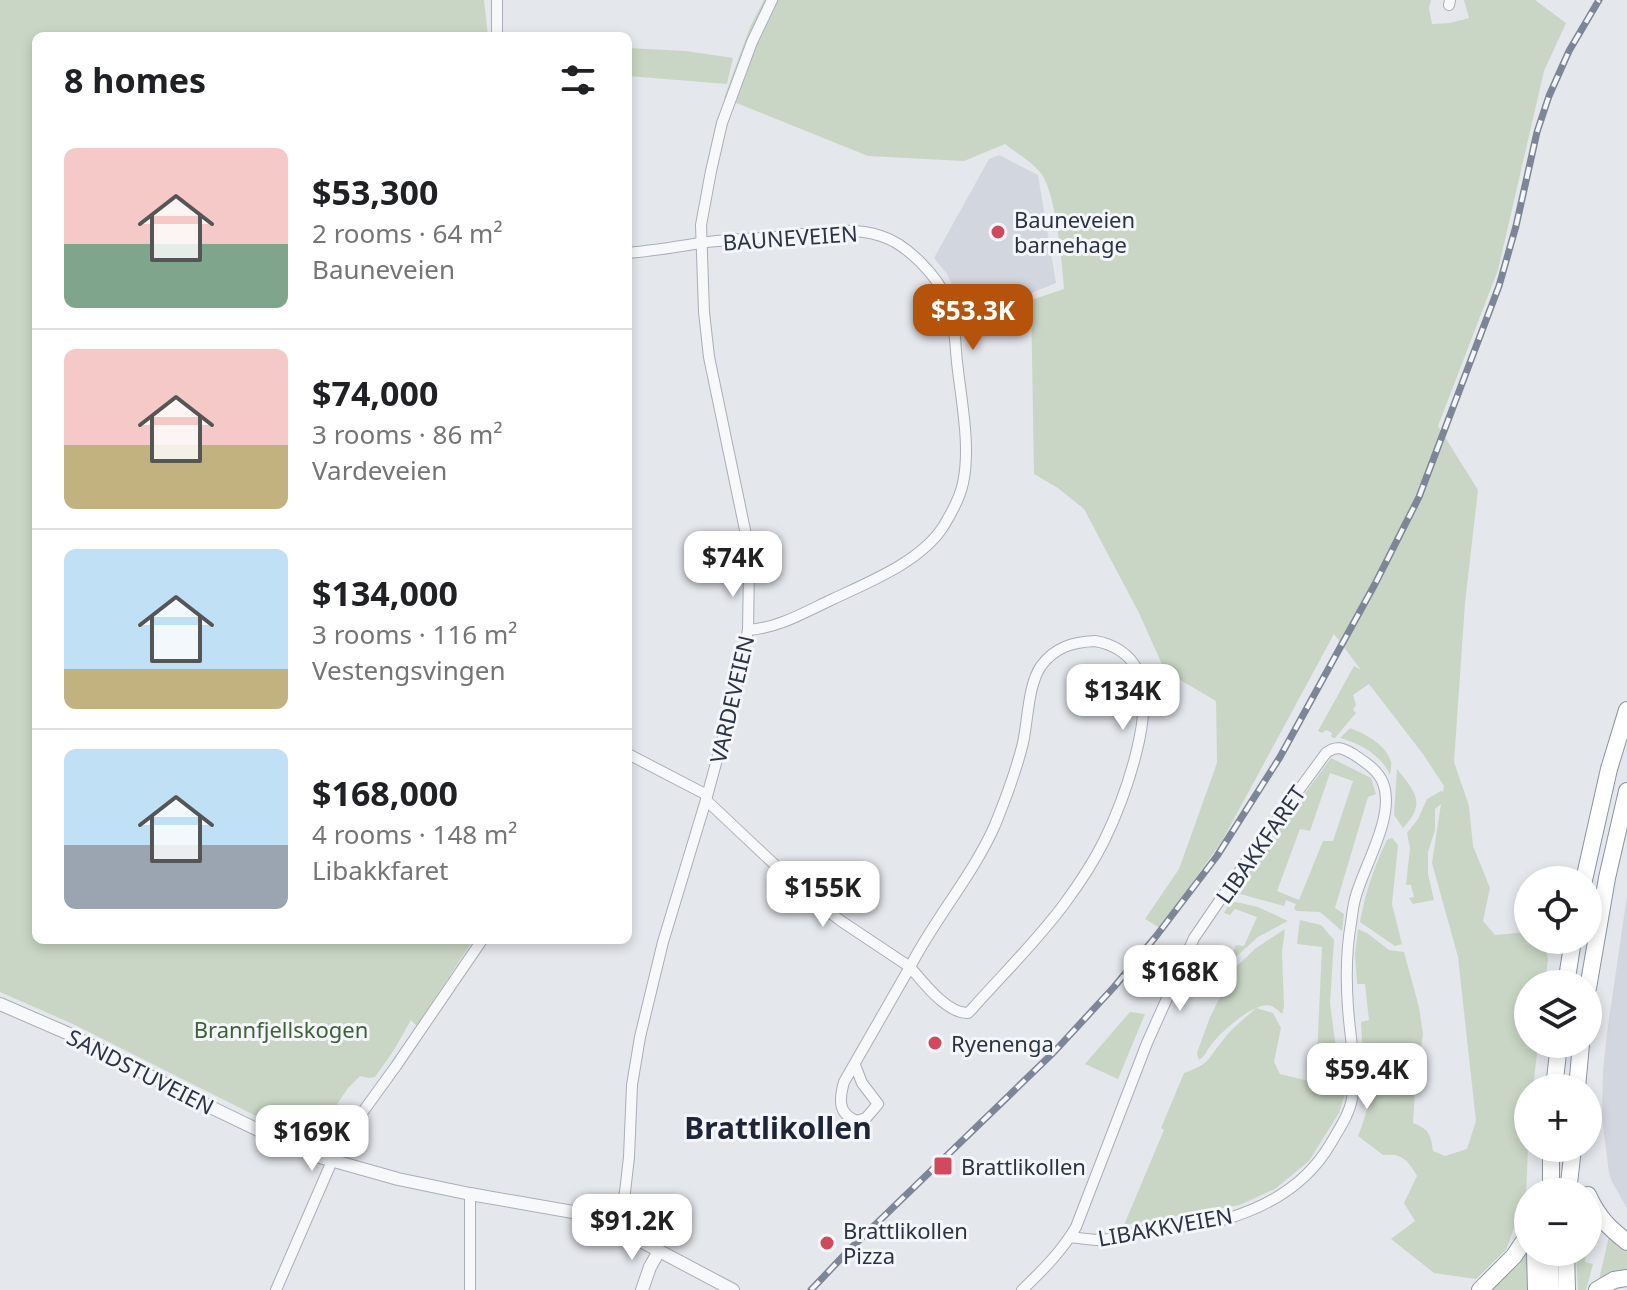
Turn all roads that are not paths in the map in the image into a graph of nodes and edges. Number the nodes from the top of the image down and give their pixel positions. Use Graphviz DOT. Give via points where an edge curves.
graph roads {
  1 [pos="497,0"];
  2 [pos="772,0"];
  3 [pos="497,32"];
  4 [pos="701,243"];
  5 [pos="632,253"];
  6 [pos="748,630"];
  7 [pos="1627,710"];
  8 [pos="632,756"];
  9 [pos="1378,774"];
  10 [pos="1627,791"];
  11 [pos="707,797"];
  12 [pos="1587,866"];
  13 [pos="479,944"];
  14 [pos="910,967"];
  15 [pos="1591,970"];
  16 [pos="0,1004"];
  17 [pos="855,1065"];
  18 [pos="341,1142"];
  19 [pos="332,1161"];
  20 [pos="470,1194"];
  21 [pos="621,1210"];
  22 [pos="1602,1220"];
  23 [pos="1070,1237"];
  24 [pos="1627,1242"];
  25 [pos="659,1251"];
  26 [pos="1514,1256"];
  27 [pos="1535,1266"];
  28 [pos="1550,1266"];
  29 [pos="1566,1266"];
  30 [pos="1627,1278"];
  31 [pos="276,1290"];
  32 [pos="470,1290"];
  33 [pos="642,1290"];
  34 [pos="733,1290"];
  35 [pos="1022,1290"];
  36 [pos="1480,1290"];
  37 [pos="1536,1290"];
  38 [pos="1551,1290"];
  39 [pos="1567,1290"];
  40 [pos="1597,1290"];
  1 -- 3 [label="street"];
  2 -- 4 [label="street, VARDEVEIEN" via="722,123"];
  4 -- 5 [label="street, BAUNEVEIEN"];
  4 -- 6 [label="street, VARDEVEIEN" via="709,357 745,530"];
  4 -- 6 [label="street, BAUNEVEIEN" via="840,231 882,236 903,247 935,281 948,300 955,342 966,457 959,495 942,528 900,565 869,582 786,622"];
  6 -- 11 [label="street, VARDEVEIEN"];
  7 -- 12 [label="highway"];
  8 -- 11 [label="street"];
  9 -- 23 [label="street, LIBAKKFARET" via="1346,750 1332,748 1326,753 1194,938"];
  9 -- 23 [label="street, LIBAKKVEIEN" via="1386,795 1384,815 1355,898 1347,954 1354,1081 1348,1113 1327,1150 1286,1193 1225,1220 1103,1240"];
  10 -- 15 [label="highway"];
  11 -- 14 [label="street" via="809,897"];
  11 -- 21 [label="street, VARDEVEIEN" via="663,942 635,1062"];
  13 -- 18 [label="street"];
  14 -- 14 [label="street" via="994,826 1017,767 1040,668 1076,642 1095,641 1122,651 1141,681 1141,728 1115,817 1067,902 968,1013 942,1002"];
  14 -- 17 [label="street"];
  16 -- 19 [label="street, SANDSTUVEIEN"];
  17 -- 17 [label="street" via="878,1104 857,1121 844,1113 839,1098"];
  19 -- 20 [label="street, SANDSTUVEIEN"];
  19 -- 31 [label="street"];
  20 -- 25 [label="street, SANDSTUVEIEN" via="573,1212"];
  20 -- 32 [label="street"];
  22 -- 24 [label="highway"];
  23 -- 35 [label="street, LIBAKKFARET"];
  25 -- 33 [label="street"];
  25 -- 34 [label="street, SANDSTUVEIEN"];
  26 -- 36 [label="highway"];
  27 -- 37 [label="highway"];
  28 -- 38 [label="highway"];
  29 -- 39 [label="highway"];
  30 -- 40 [label="highway"];
}
